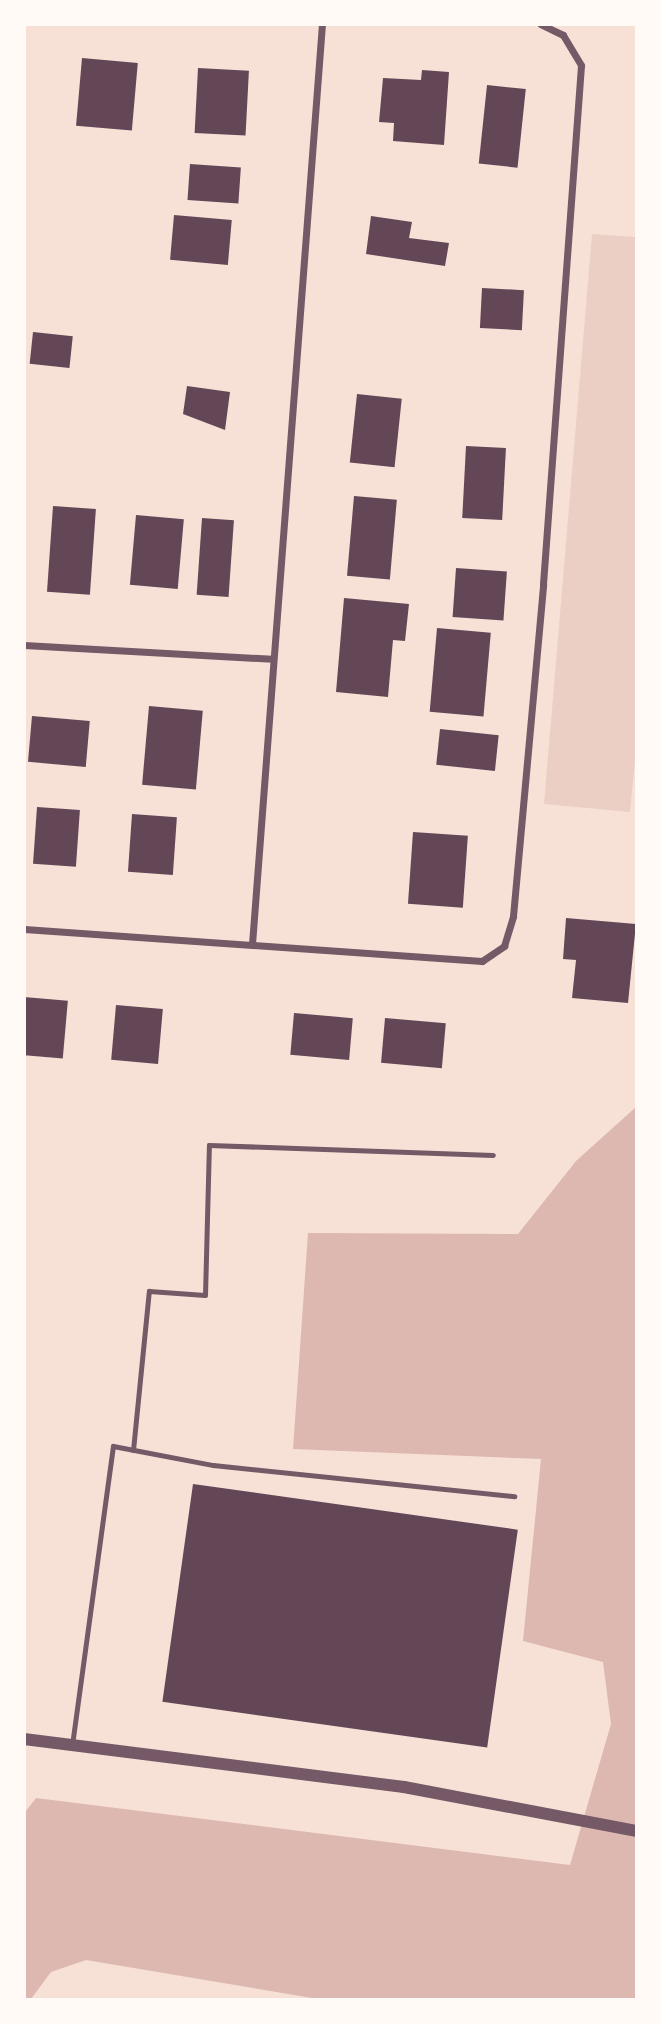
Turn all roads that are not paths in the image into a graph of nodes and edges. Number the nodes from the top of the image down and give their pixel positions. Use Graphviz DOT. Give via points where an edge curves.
graph roads {
  1 [pos="322,24"];
  2 [pos="540,24"];
  3 [pos="24,645"];
  4 [pos="272,659"];
  5 [pos="24,929"];
  6 [pos="252,944"];
  7 [pos="493,1155"];
  8 [pos="133,1450"];
  9 [pos="513,1496"];
  10 [pos="24,1739"];
  11 [pos="72,1745"];
  12 [pos="636,1830"];
  1 -- 4 [label="street"];
  2 -- 6 [label="street" via="563,35 581,65 543,584 513,916 504,946 482,961"];
  3 -- 4 [label="street"];
  4 -- 6 [label="street"];
  5 -- 6 [label="street"];
  7 -- 8 [label="lane" via="209,1145 205,1295 149,1292"];
  8 -- 9 [label="lane" via="213,1465"];
  8 -- 11 [label="lane" via="113,1446"];
  10 -- 11 [label="street"];
  11 -- 12 [label="street" via="404,1787"];
}
